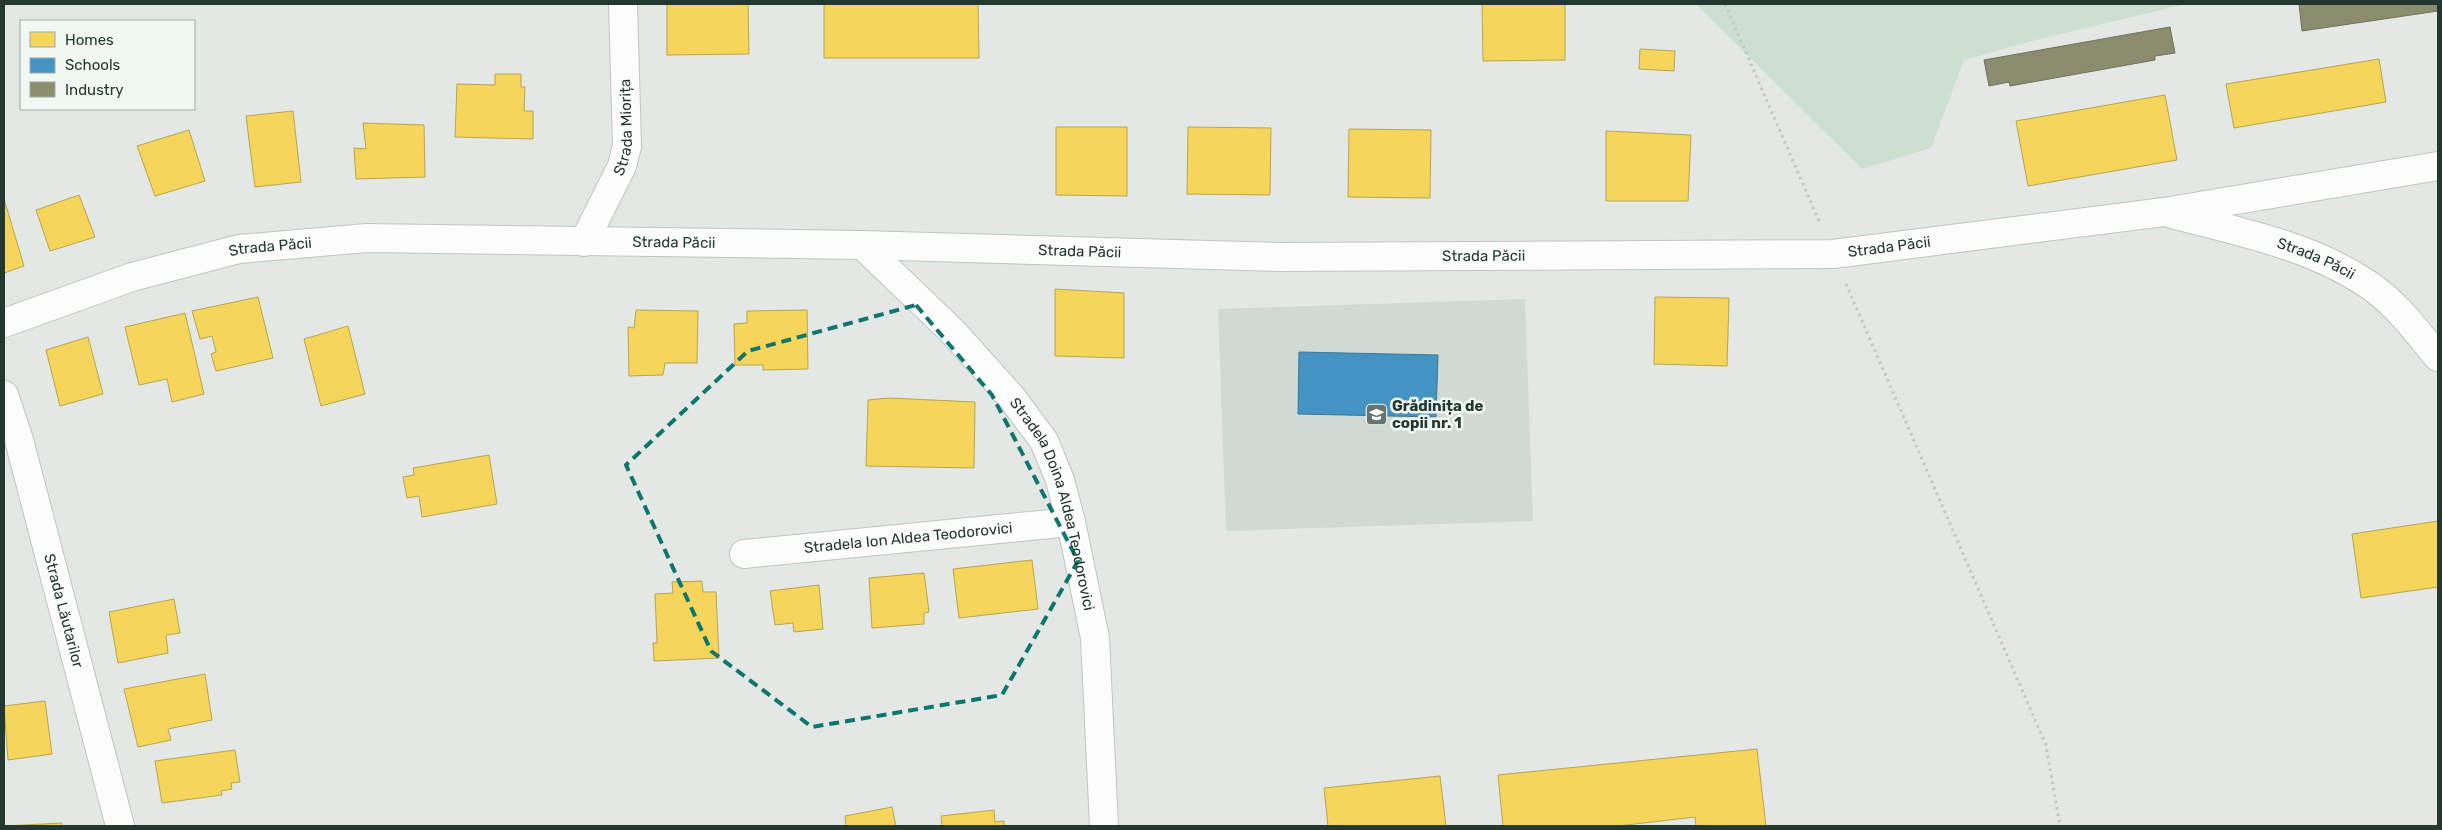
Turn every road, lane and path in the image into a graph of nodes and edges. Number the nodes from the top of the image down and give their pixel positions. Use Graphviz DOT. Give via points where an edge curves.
graph roads {
  1 [pos="623,4"];
  2 [pos="1725,4"];
  3 [pos="2438,166"];
  4 [pos="2164,212"];
  5 [pos="584,242"];
  6 [pos="862,245"];
  7 [pos="1833,254"];
  8 [pos="4,323"];
  9 [pos="2438,357"];
  10 [pos="4,395"];
  11 [pos="1072,522"];
  12 [pos="744,554"];
  13 [pos="120,826"];
  14 [pos="1104,826"];
  15 [pos="2060,826"];
  1 -- 5 [label="street, Strada Miorița" via="627,146 622,166"];
  2 -- 7 [label="path"];
  3 -- 4 [label="street, Strada Păcii"];
  4 -- 7 [label="street, Strada Păcii"];
  4 -- 9 [label="street, Strada Păcii" via="2300,249 2370,285 2404,316"];
  5 -- 6 [label="street, Strada Păcii"];
  5 -- 8 [label="street, Strada Păcii" via="367,238 238,249 132,277"];
  6 -- 7 [label="street, Strada Păcii" via="1280,257"];
  6 -- 11 [label="street, Stradela Doina Aldea Teodorovici" via="953,332 1012,398 1044,441"];
  7 -- 15 [label="path" via="2046,745"];
  10 -- 13 [label="street, Strada Lăutarilor" via="19,440"];
  11 -- 12 [label="street, Stradela Ion Aldea Teodorovici"];
  11 -- 14 [label="street, Stradela Doina Aldea Teodorovici" via="1095,638"];
}
